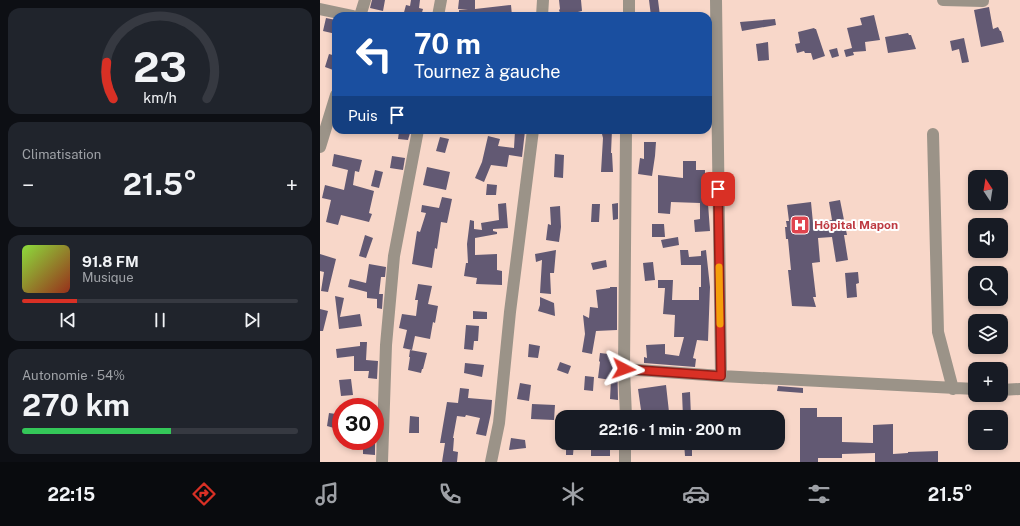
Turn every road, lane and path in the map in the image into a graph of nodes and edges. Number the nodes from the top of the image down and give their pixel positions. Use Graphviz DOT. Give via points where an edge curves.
graph roads {
  1 [pos="364,0"];
  2 [pos="441,0"];
  3 [pos="543,0"];
  4 [pos="629,0"];
  5 [pos="718,0"];
  6 [pos="943,0"];
  7 [pos="983,1"];
  8 [pos="320,8"];
  9 [pos="336,12"];
  10 [pos="361,12"];
  11 [pos="439,12"];
  12 [pos="542,12"];
  13 [pos="629,12"];
  14 [pos="332,108"];
  15 [pos="417,134"];
  16 [pos="532,134"];
  17 [pos="626,134"];
  18 [pos="933,134"];
  19 [pos="320,147"];
  20 [pos="624,369"];
  21 [pos="721,376"];
  22 [pos="953,389"];
  23 [pos="968,389"];
  24 [pos="1020,389"];
  25 [pos="1008,390"];
  26 [pos="626,410"];
  27 [pos="625,450"];
  28 [pos="382,462"];
  29 [pos="491,462"];
  30 [pos="625,462"];
  1 -- 10 [label="street"];
  2 -- 11 [label="street"];
  3 -- 12 [label="street"];
  4 -- 13 [label="street"];
  5 -- 21 [label="street"];
  6 -- 7 [label="street"];
  8 -- 9 [label="street"];
  14 -- 19 [label="street"];
  15 -- 28 [label="street" via="394,256 386,346"];
  16 -- 29 [label="street" via="499,423"];
  17 -- 20 [label="street"];
  18 -- 22 [label="street" via="938,332"];
  20 -- 21 [label="street"];
  20 -- 26 [label="street"];
  21 -- 22 [label="street"];
  22 -- 23 [label="street"];
  24 -- 25 [label="street"];
  27 -- 30 [label="street"];
}
